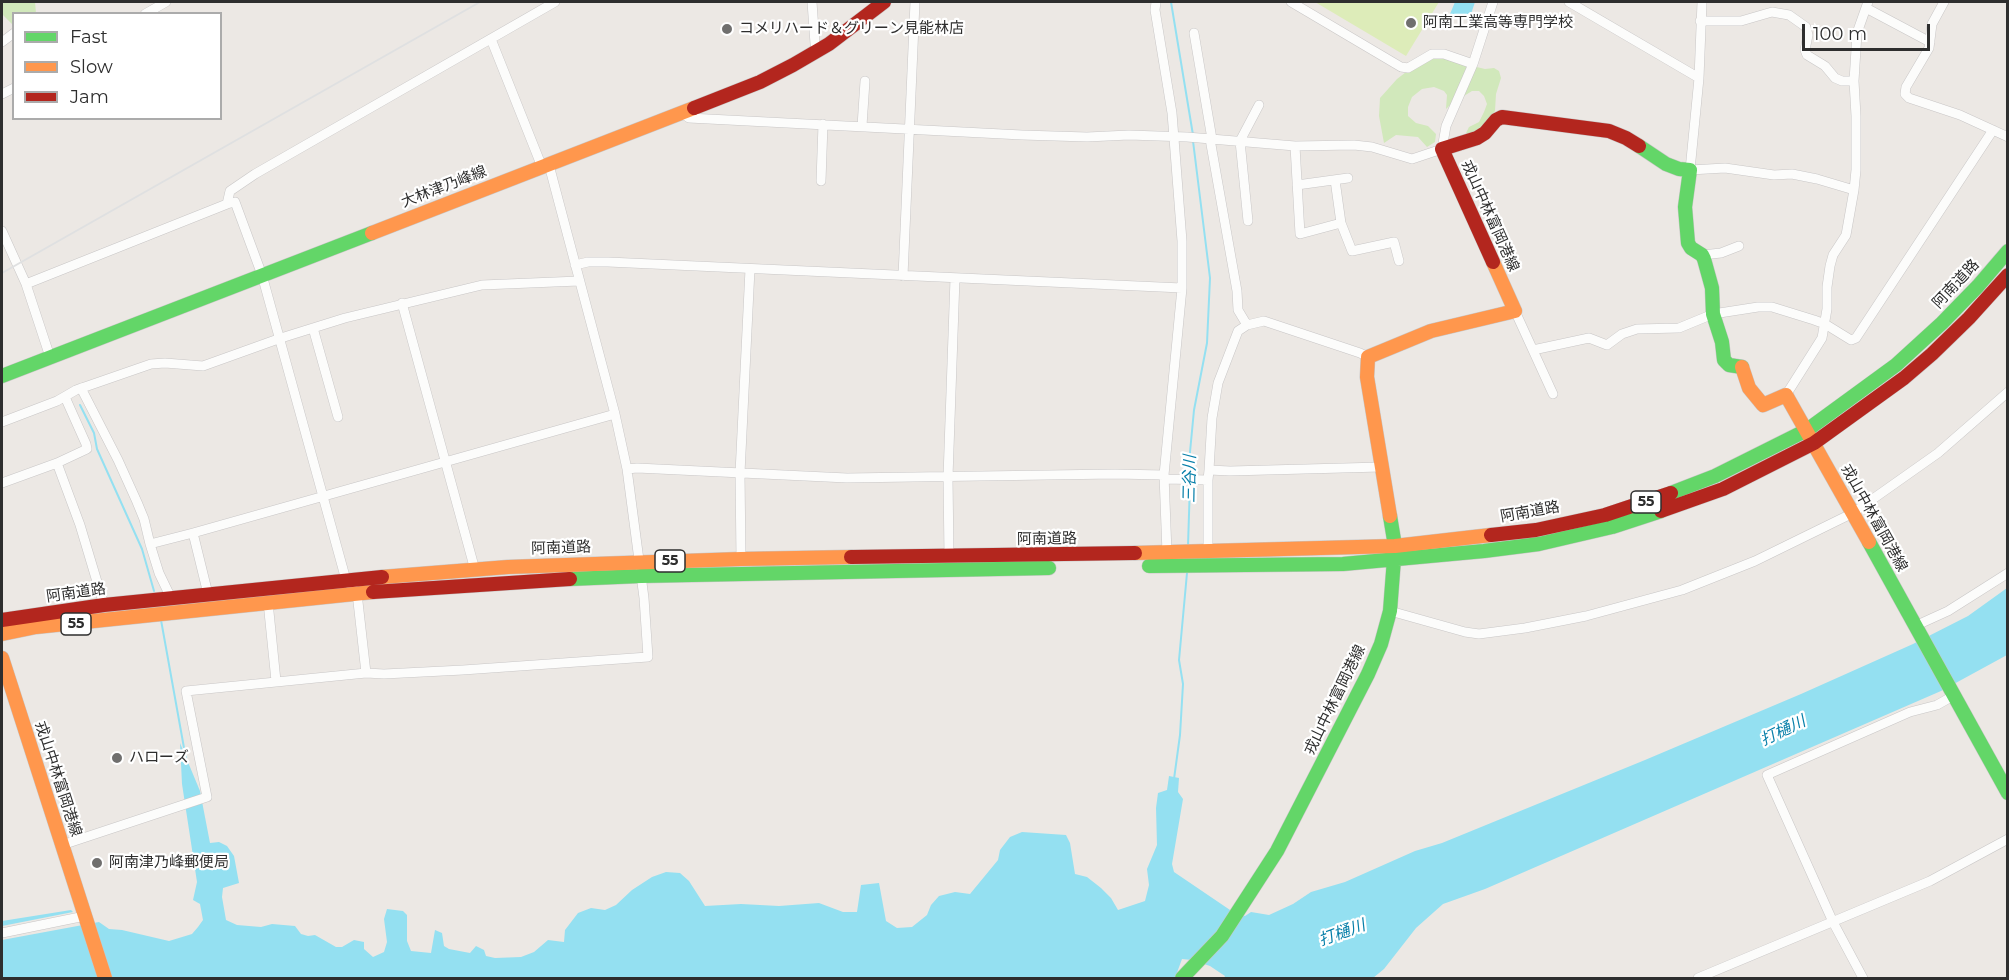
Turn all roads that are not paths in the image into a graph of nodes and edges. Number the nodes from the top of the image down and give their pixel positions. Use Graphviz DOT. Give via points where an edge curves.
graph roads {
  1 [pos="166,2"];
  2 [pos="555,2"];
  3 [pos="812,2"];
  4 [pos="884,2"];
  5 [pos="915,2"];
  6 [pos="1156,2"];
  7 [pos="1292,2"];
  8 [pos="1493,2"];
  9 [pos="1569,2"];
  10 [pos="1701,2"];
  11 [pos="1944,2"];
  12 [pos="1867,5"];
  13 [pos="148,12"];
  14 [pos="1700,21"];
  15 [pos="1194,33"];
  16 [pos="491,39"];
  17 [pos="1930,42"];
  18 [pos="818,51"];
  19 [pos="1473,64"];
  20 [pos="1699,78"];
  21 [pos="865,81"];
  22 [pos="1854,81"];
  23 [pos="1259,105"];
  24 [pos="682,113"];
  25 [pos="823,124"];
  26 [pos="862,126"];
  27 [pos="910,129"];
  28 [pos="1993,130"];
  29 [pos="1174,137"];
  30 [pos="2007,137"];
  31 [pos="1208,139"];
  32 [pos="1240,141"];
  33 [pos="1295,146"];
  34 [pos="1442,149"];
  35 [pos="545,166"];
  36 [pos="1690,170"];
  37 [pos="1348,178"];
  38 [pos="1335,180"];
  39 [pos="821,181"];
  40 [pos="1297,185"];
  41 [pos="1854,190"];
  42 [pos="227,204"];
  43 [pos="1248,221"];
  44 [pos="1341,223"];
  45 [pos="2,233"];
  46 [pos="1739,246"];
  47 [pos="2007,251"];
  48 [pos="1702,255"];
  49 [pos="1399,261"];
  50 [pos="575,265"];
  51 [pos="750,269"];
  52 [pos="262,275"];
  53 [pos="2007,275"];
  54 [pos="903,276"];
  55 [pos="955,278"];
  56 [pos="579,281"];
  57 [pos="26,284"];
  58 [pos="1182,288"];
  59 [pos="402,303"];
  60 [pos="1515,310"];
  61 [pos="1713,314"];
  62 [pos="1825,324"];
  63 [pos="1247,325"];
  64 [pos="313,328"];
  65 [pos="281,338"];
  66 [pos="1533,350"];
  67 [pos="50,357"];
  68 [pos="1368,357"];
  69 [pos="2,376"];
  70 [pos="81,388"];
  71 [pos="2007,392"];
  72 [pos="1553,394"];
  73 [pos="1786,395"];
  74 [pos="65,397"];
  75 [pos="615,414"];
  76 [pos="338,417"];
  77 [pos="2,422"];
  78 [pos="1807,430"];
  79 [pos="1814,443"];
  80 [pos="445,461"];
  81 [pos="57,463"];
  82 [pos="1381,467"];
  83 [pos="627,469"];
  84 [pos="1209,470"];
  85 [pos="740,473"];
  86 [pos="948,477"];
  87 [pos="1168,477"];
  88 [pos="1204,480"];
  89 [pos="2,483"];
  90 [pos="323,495"];
  91 [pos="1853,513"];
  92 [pos="193,533"];
  93 [pos="150,544"];
  94 [pos="1395,546"];
  95 [pos="949,557"];
  96 [pos="1172,557"];
  97 [pos="1205,557"];
  98 [pos="741,559"];
  99 [pos="1395,560"];
  100 [pos="639,562"];
  101 [pos="475,570"];
  102 [pos="2007,573"];
  103 [pos="641,576"];
  104 [pos="346,580"];
  105 [pos="357,593"];
  106 [pos="208,594"];
  107 [pos="268,602"];
  108 [pos="169,603"];
  109 [pos="104,605"];
  110 [pos="1390,611"];
  111 [pos="2,620"];
  112 [pos="1916,628"];
  113 [pos="2,634"];
  114 [pos="2,658"];
  115 [pos="366,673"];
  116 [pos="276,681"];
  117 [pos="1951,693"];
  118 [pos="7,694"];
  119 [pos="2007,793"];
  120 [pos="2007,839"];
  121 [pos="62,845"];
  122 [pos="86,918"];
  123 [pos="1833,922"];
  124 [pos="2,933"];
  125 [pos="105,978"];
  126 [pos="1182,978"];
  127 [pos="1698,978"];
  128 [pos="1863,978"];
  1 -- 13 [label="street"];
  2 -- 16 [label="street"];
  3 -- 18 [label="street"];
  4 -- 18 [label="main road, 大林津乃峰線"];
  5 -- 27 [label="street"];
  6 -- 29 [label="street"];
  7 -- 19 [label="street" via="1401,67 1408,68 1432,54"];
  8 -- 19 [label="street"];
  9 -- 20 [label="street"];
  10 -- 14 [label="street"];
  11 -- 17 [label="street" via="1932,24"];
  12 -- 17 [label="street"];
  12 -- 22 [label="street" via="1857,33"];
  14 -- 20 [label="street"];
  14 -- 22 [label="street" via="1741,21 1772,12 1789,15 1806,27 1808,55 1835,78"];
  15 -- 31 [label="street"];
  16 -- 35 [label="street"];
  16 -- 42 [label="street" via="235,186"];
  17 -- 28 [label="street" via="1905,94"];
  18 -- 24 [label="main road, 大林津乃峰線" via="760,82"];
  19 -- 34 [label="street" via="1446,126"];
  20 -- 36 [label="street"];
  21 -- 26 [label="street"];
  22 -- 41 [label="street"];
  23 -- 32 [label="street"];
  24 -- 25 [label="street" via="689,118"];
  24 -- 35 [label="main road, 大林津乃峰線"];
  25 -- 26 [label="street"];
  25 -- 39 [label="street"];
  26 -- 27 [label="street"];
  27 -- 29 [label="street"];
  27 -- 54 [label="street"];
  28 -- 30 [label="street"];
  28 -- 62 [label="street" via="1856,338 1851,340"];
  29 -- 31 [label="street"];
  29 -- 58 [label="street"];
  31 -- 32 [label="street"];
  31 -- 63 [label="street" via="1238,310"];
  32 -- 33 [label="street"];
  32 -- 43 [label="street"];
  33 -- 34 [label="street" via="1363,146 1412,159"];
  33 -- 40 [label="street"];
  34 -- 36 [label="main road, 戎山中林富岡港線" via="1477,138 1496,120 1510,117 1614,133 1666,164"];
  34 -- 60 [label="main road, 戎山中林富岡港線"];
  35 -- 50 [label="street"];
  35 -- 52 [label="main road, 大林津乃峰線"];
  36 -- 41 [label="street" via="1725,168 1792,174"];
  36 -- 48 [label="main road" via="1685,207 1688,243"];
  37 -- 38 [label="street"];
  38 -- 40 [label="street"];
  38 -- 44 [label="street"];
  40 -- 44 [label="street" via="1300,234"];
  41 -- 62 [label="street" via="1846,235 1830,266"];
  42 -- 52 [label="street" via="235,202"];
  42 -- 57 [label="street"];
  44 -- 49 [label="street" via="1352,251 1394,242"];
  45 -- 57 [label="street"];
  46 -- 48 [label="street"];
  47 -- 78 [label="main road, 阿南道路 / 55" via="1942,323 1896,365"];
  48 -- 61 [label="main road" via="1713,288"];
  50 -- 51 [label="street" via="608,262"];
  50 -- 56 [label="street"];
  51 -- 54 [label="street"];
  51 -- 85 [label="street"];
  52 -- 65 [label="street"];
  52 -- 67 [label="main road, 大林津乃峰線"];
  53 -- 79 [label="main road, 阿南道路 / 55" via="1932,354"];
  54 -- 55 [label="street"];
  55 -- 58 [label="street"];
  55 -- 86 [label="street"];
  56 -- 59 [label="street" via="482,285"];
  56 -- 75 [label="street"];
  57 -- 67 [label="street"];
  58 -- 87 [label="street"];
  59 -- 64 [label="street"];
  59 -- 80 [label="street"];
  60 -- 66 [label="street"];
  60 -- 68 [label="main road" via="1431,331"];
  61 -- 62 [label="street" via="1772,307"];
  61 -- 66 [label="street" via="1679,328 1636,329 1607,345 1589,338"];
  61 -- 73 [label="main road" via="1724,360 1744,368 1753,395 1763,405"];
  62 -- 73 [label="street" via="1816,349"];
  63 -- 68 [label="street" via="1264,321"];
  63 -- 84 [label="street" via="1238,330 1218,383"];
  64 -- 65 [label="street"];
  64 -- 76 [label="street"];
  65 -- 70 [label="street" via="203,366 151,364"];
  65 -- 90 [label="street"];
  66 -- 72 [label="street"];
  67 -- 69 [label="main road, 大林津乃峰線"];
  68 -- 82 [label="main road, 戎山中林富岡港線" via="1367,376"];
  70 -- 74 [label="street"];
  70 -- 93 [label="street" via="137,502"];
  71 -- 91 [label="street" via="1938,453"];
  73 -- 78 [label="main road, 戎山中林富岡港線"];
  74 -- 77 [label="street"];
  74 -- 81 [label="street" via="87,449"];
  75 -- 80 [label="street"];
  75 -- 83 [label="street"];
  78 -- 79 [label="main road, 戎山中林富岡港線"];
  78 -- 94 [label="main road, 阿南道路 / 55" via="1715,476 1605,515 1536,530"];
  79 -- 91 [label="main road, 戎山中林富岡港線"];
  79 -- 99 [label="main road, 阿南道路 / 55" via="1724,489 1612,527 1539,544"];
  80 -- 90 [label="street"];
  80 -- 101 [label="street"];
  81 -- 89 [label="street"];
  81 -- 109 [label="street"];
  82 -- 84 [label="street"];
  82 -- 94 [label="main road, 戎山中林富岡港線"];
  83 -- 85 [label="street"];
  83 -- 100 [label="street"];
  84 -- 88 [label="street"];
  85 -- 86 [label="street"];
  85 -- 98 [label="street"];
  86 -- 87 [label="street"];
  86 -- 95 [label="street"];
  87 -- 88 [label="street"];
  87 -- 96 [label="street"];
  88 -- 97 [label="street"];
  90 -- 92 [label="street"];
  90 -- 104 [label="street"];
  91 -- 110 [label="street" via="1755,561 1682,590 1586,616 1479,634"];
  91 -- 112 [label="main road, 戎山中林富岡港線"];
  92 -- 93 [label="street"];
  92 -- 106 [label="street"];
  93 -- 108 [label="street"];
  94 -- 97 [label="main road, 阿南道路 / 55"];
  94 -- 99 [label="main road, 戎山中林富岡港線"];
  95 -- 96 [label="main road, 阿南道路 / 55"];
  95 -- 98 [label="main road, 阿南道路 / 55"];
  96 -- 97 [label="main road, 阿南道路 / 55"];
  96 -- 103 [label="main road, 阿南道路 / 55"];
  97 -- 99 [label="main road, 阿南道路 / 55" via="1343,564"];
  98 -- 100 [label="main road, 阿南道路 / 55"];
  99 -- 110 [label="main road, 戎山中林富岡港線"];
  100 -- 101 [label="main road, 阿南道路 / 55"];
  100 -- 103 [label="street"];
  101 -- 104 [label="main road, 阿南道路 / 55"];
  102 -- 112 [label="street"];
  103 -- 105 [label="main road, 阿南道路 / 55"];
  103 -- 115 [label="street" via="648,657"];
  104 -- 105 [label="street"];
  104 -- 106 [label="main road, 阿南道路 / 55"];
  105 -- 107 [label="main road, 阿南道路 / 55"];
  105 -- 115 [label="street"];
  106 -- 108 [label="main road, 阿南道路 / 55"];
  107 -- 108 [label="main road, 阿南道路 / 55"];
  107 -- 116 [label="street"];
  108 -- 109 [label="main road, 阿南道路 / 55"];
  108 -- 113 [label="main road, 阿南道路 / 55" via="151,615"];
  109 -- 111 [label="main road, 阿南道路 / 55"];
  110 -- 126 [label="main road, 戎山中林富岡港線" via="1368,674 1277,851 1222,936"];
  112 -- 117 [label="main road, 戎山中林富岡港線"];
  114 -- 118 [label="main road, 戎山中林富岡港線"];
  115 -- 116 [label="street"];
  116 -- 121 [label="street" via="186,691 207,797"];
  117 -- 119 [label="main road, 戎山中林富岡港線"];
  117 -- 123 [label="street" via="1937,705 1910,712 1767,775"];
  118 -- 121 [label="main road, 戎山中林富岡港線"];
  120 -- 123 [label="street" via="1930,881"];
  121 -- 122 [label="main road, 戎山中林富岡港線"];
  122 -- 124 [label="street"];
  122 -- 125 [label="main road, 戎山中林富岡港線"];
  123 -- 127 [label="street"];
  123 -- 128 [label="street"];
}
